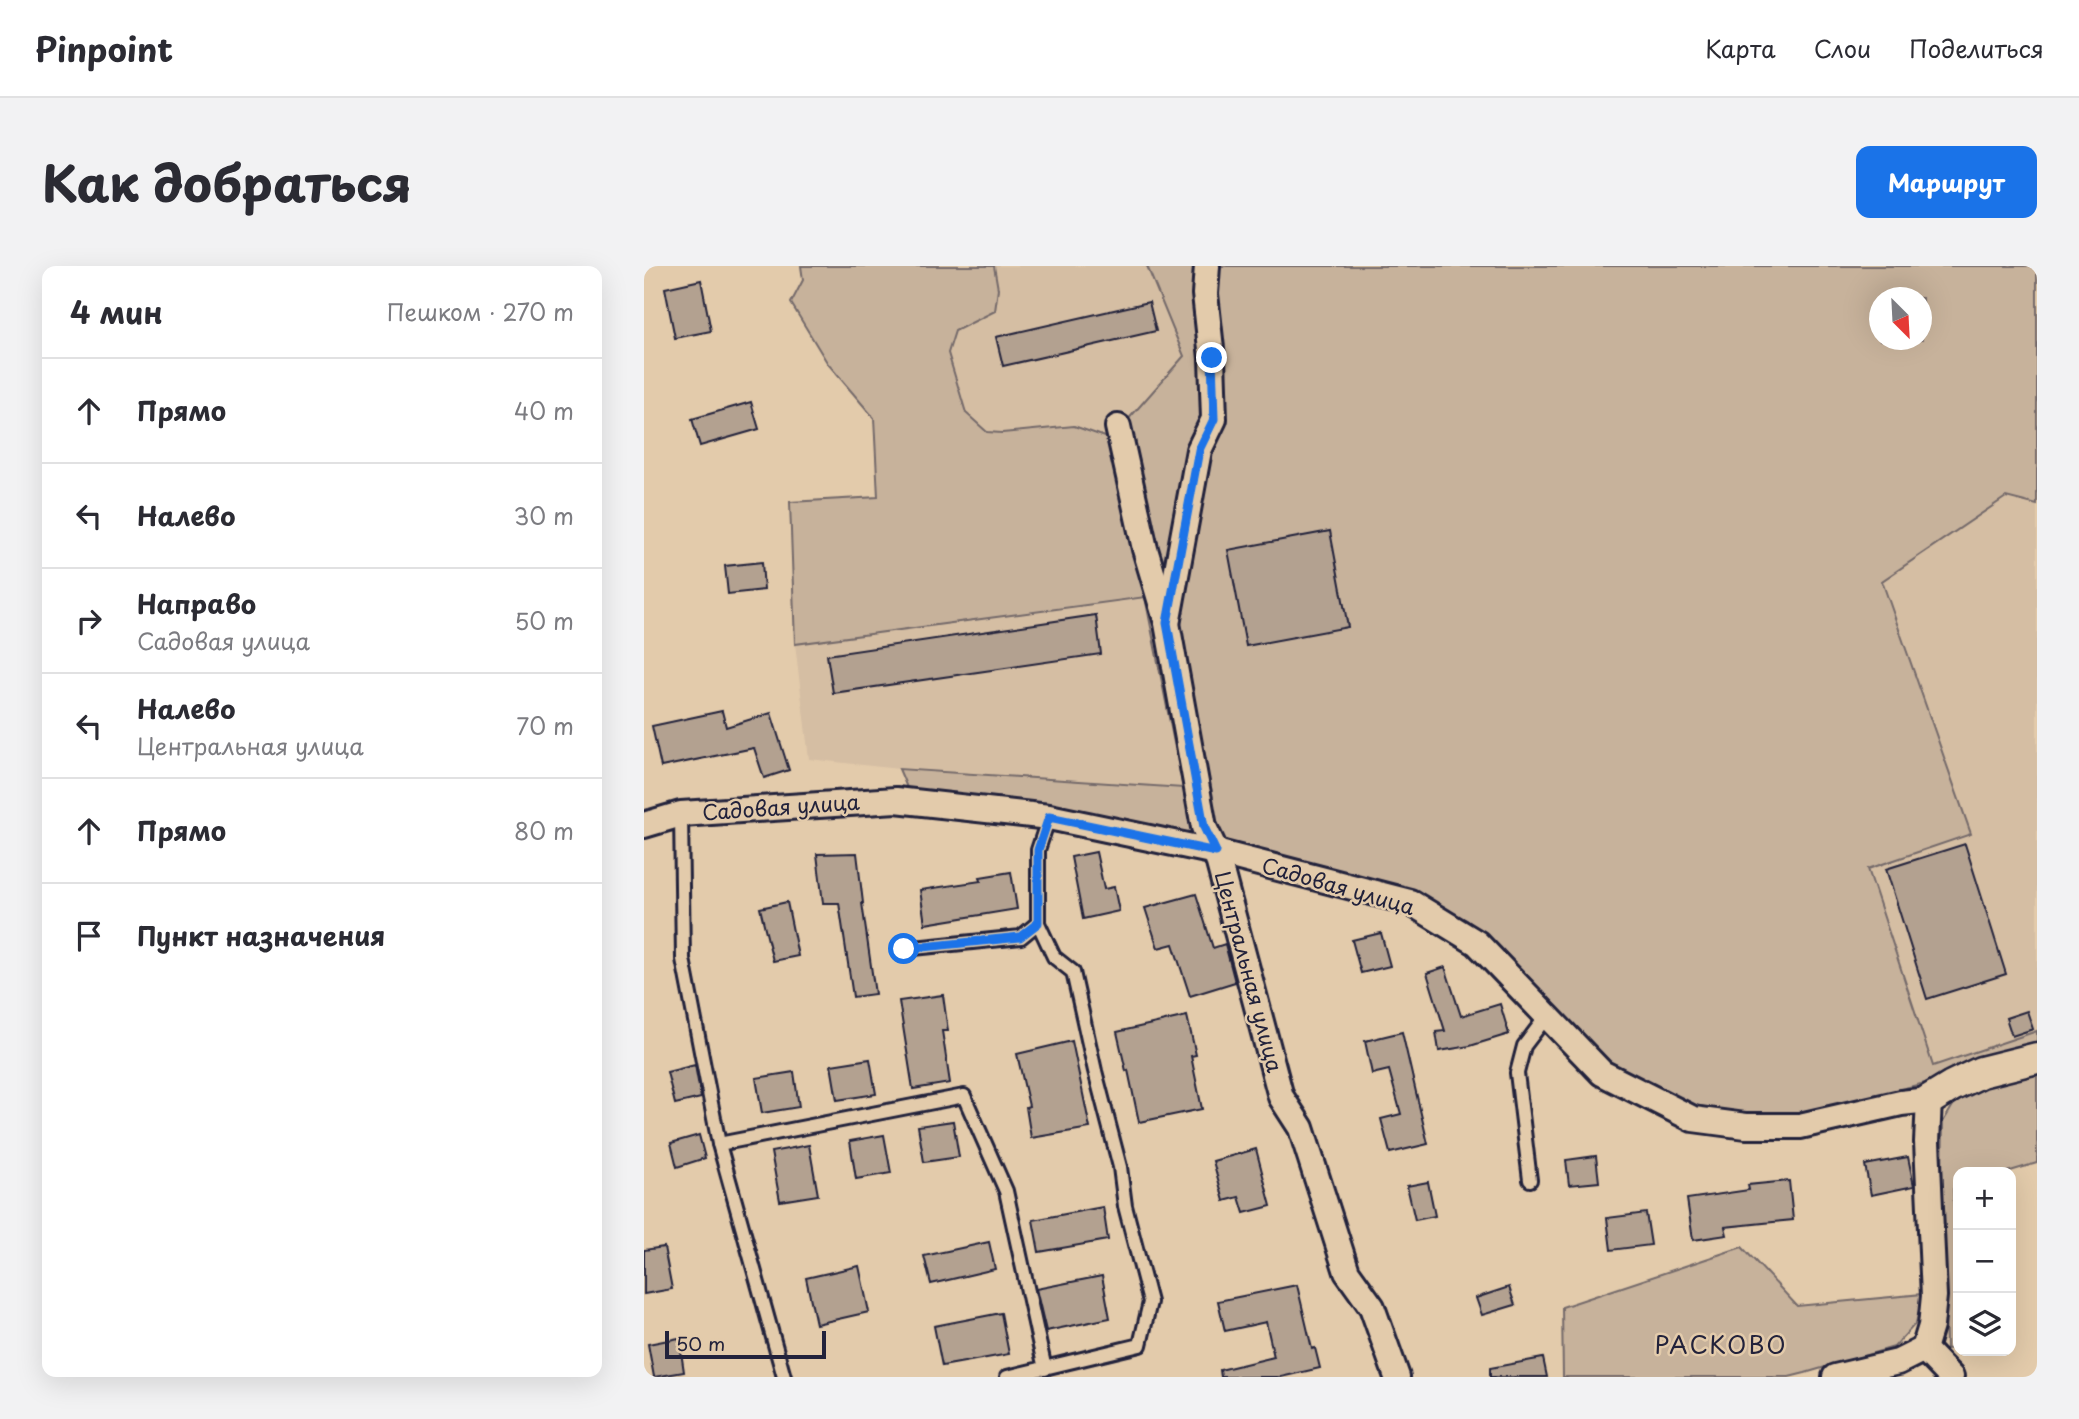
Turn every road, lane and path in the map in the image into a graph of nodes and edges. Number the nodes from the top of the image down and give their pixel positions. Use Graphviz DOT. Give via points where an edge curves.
graph roads {
  1 [pos="1207,266"];
  2 [pos="1118,427"];
  3 [pos="1167,623"];
  4 [pos="681,814"];
  5 [pos="1049,817"];
  6 [pos="644,825"];
  7 [pos="1216,852"];
  8 [pos="1038,923"];
  9 [pos="904,949"];
  10 [pos="1546,1017"];
  11 [pos="2037,1058"];
  12 [pos="1930,1100"];
  13 [pos="719,1144"];
  14 [pos="1530,1180"];
  15 [pos="1924,1349"];
  16 [pos="1045,1368"];
  17 [pos="785,1377"];
  18 [pos="1007,1377"];
  19 [pos="1397,1377"];
  20 [pos="1835,1377"];
  21 [pos="1951,1377"];
  1 -- 3 [label="street" via="1214,419 1199,450"];
  2 -- 3 [label="street, Центральная улица"];
  3 -- 7 [label="street, Центральная улица" via="1204,827"];
  4 -- 5 [label="street, Садовая улица" via="896,800"];
  4 -- 6 [label="street, Садовая улица"];
  4 -- 13 [label="lane" via="682,958"];
  5 -- 7 [label="street, Садовая улица"];
  5 -- 8 [label="lane" via="1038,850"];
  7 -- 10 [label="street, Садовая улица" via="1410,902 1476,943"];
  7 -- 19 [label="street, Центральная улица" via="1281,1097 1301,1128 1347,1272 1372,1307"];
  8 -- 9 [label="lane" via="1020,937"];
  8 -- 16 [label="lane" via="1054,957 1073,972 1150,1302 1140,1345"];
  10 -- 12 [label="street, Садовая улица" via="1602,1073 1693,1119 1746,1126 1800,1126"];
  10 -- 14 [label="lane" via="1524,1046 1517,1073"];
  11 -- 12 [label="street, Садовая улица" via="1981,1072"];
  12 -- 15 [label="street" via="1927,1142 1934,1296"];
  13 -- 16 [label="lane" via="964,1096 1006,1191"];
  13 -- 17 [label="lane"];
  15 -- 20 [label="street" via="1898,1362"];
  15 -- 21 [label="street"];
  16 -- 18 [label="lane"];
}
